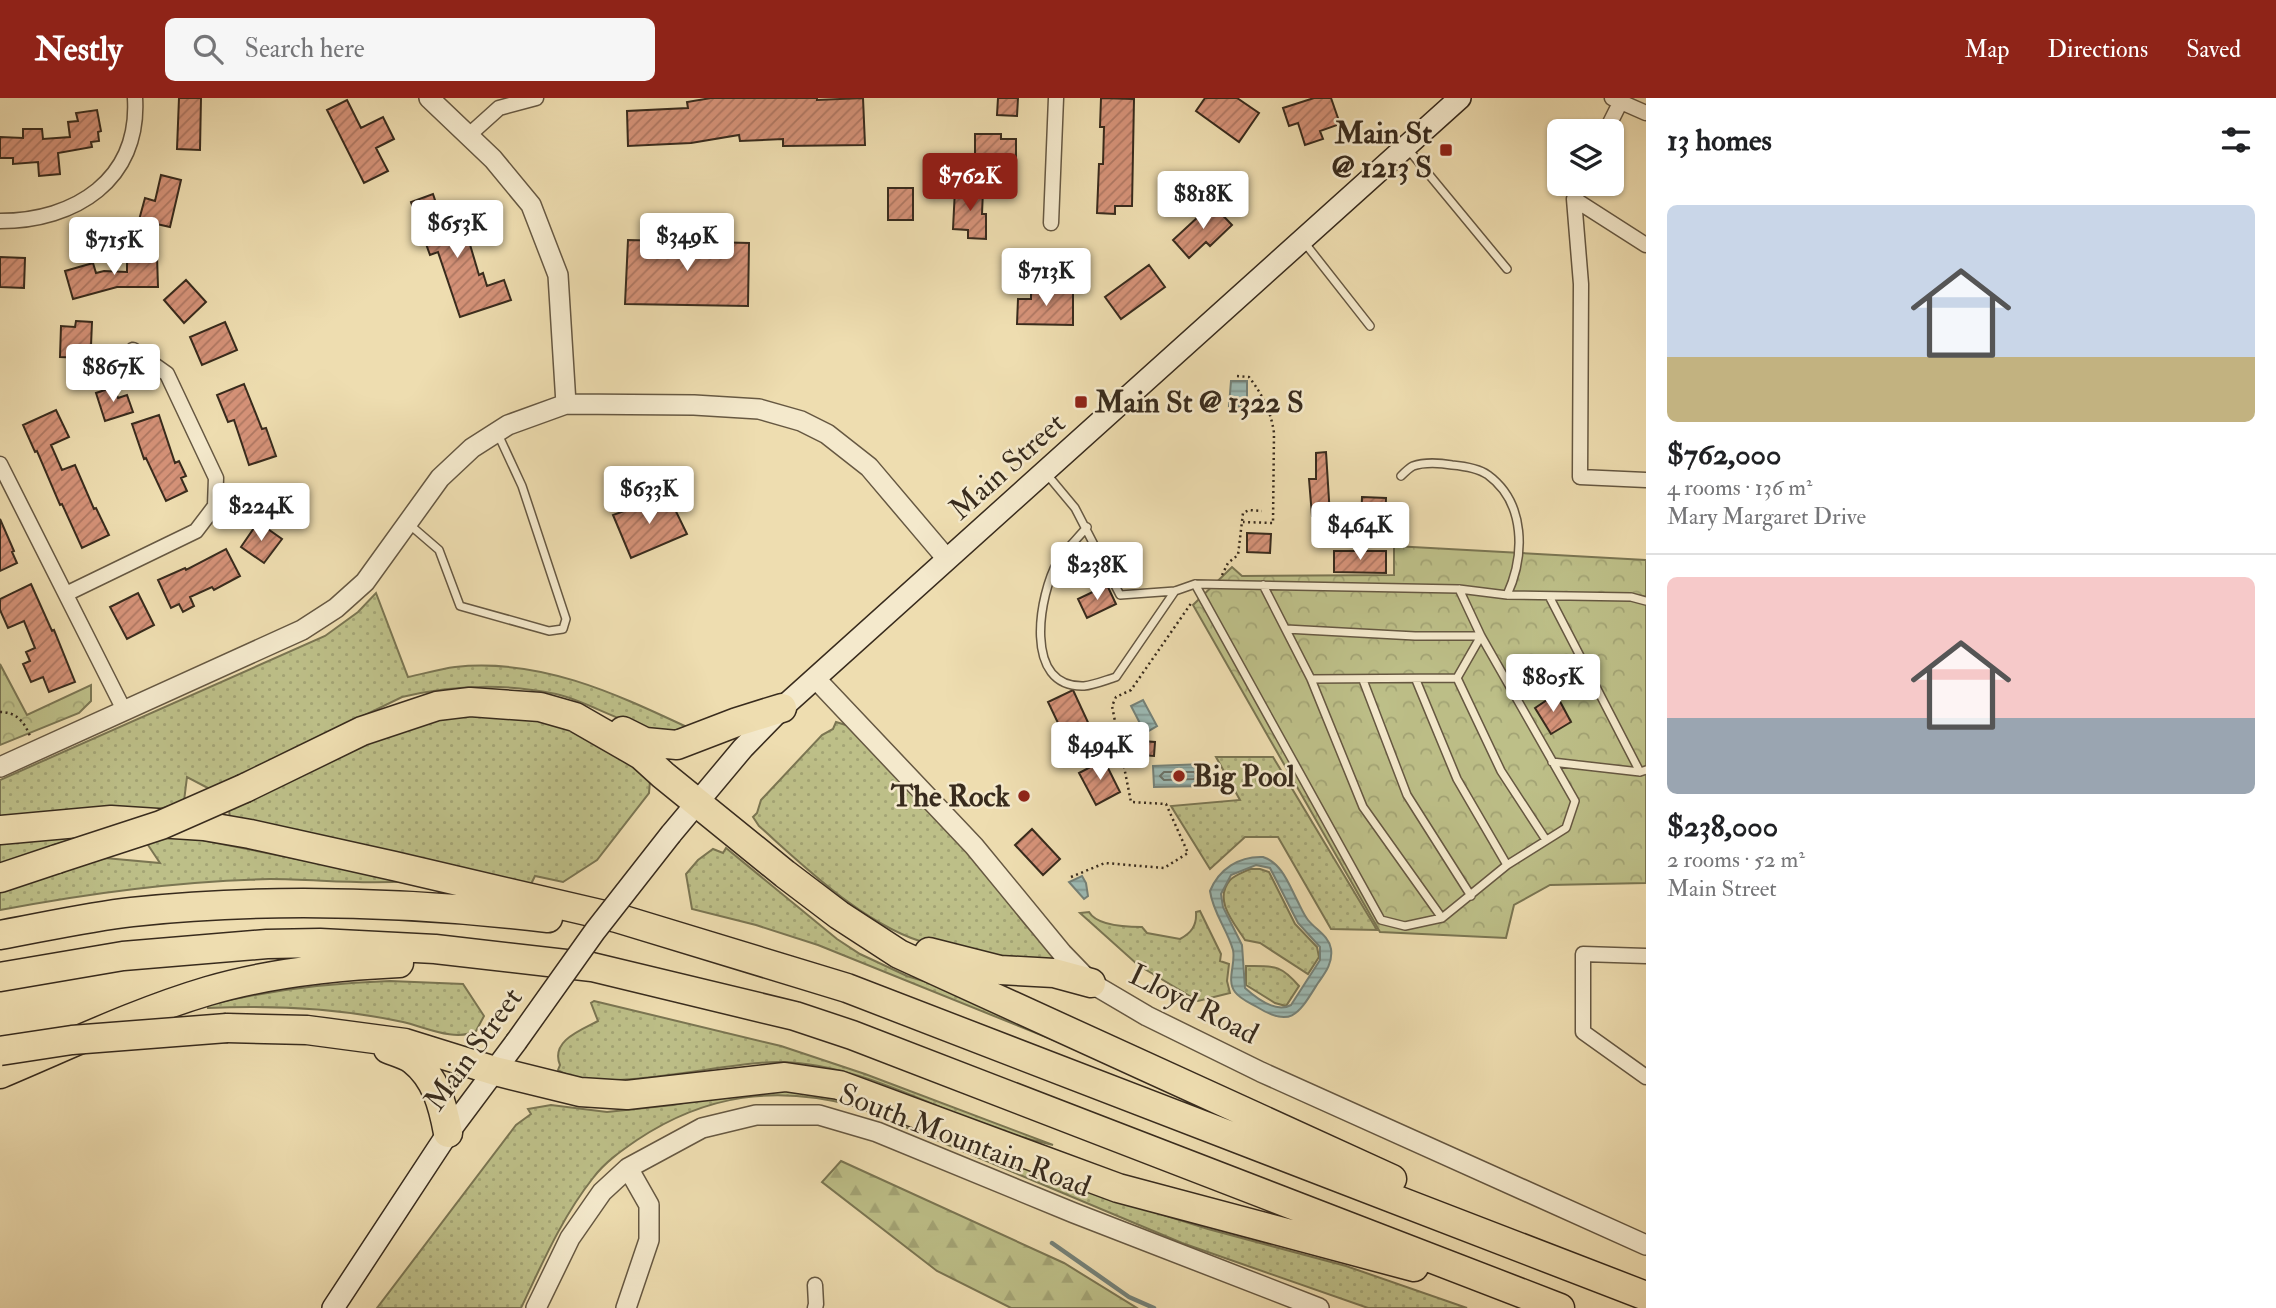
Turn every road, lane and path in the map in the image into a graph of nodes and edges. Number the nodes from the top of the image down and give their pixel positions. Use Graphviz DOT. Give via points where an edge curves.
graph roads {
  1 [pos="135,98"];
  2 [pos="429,98"];
  3 [pos="537,98"];
  4 [pos="1056,98"];
  5 [pos="1460,98"];
  6 [pos="1616,100"];
  7 [pos="1646,113"];
  8 [pos="1610,119"];
  9 [pos="469,135"];
  10 [pos="1405,147"];
  11 [pos="1576,196"];
  12 [pos="1574,199"];
  13 [pos="0,221"];
  14 [pos="1051,223"];
  15 [pos="1303,241"];
  16 [pos="1646,245"];
  17 [pos="1507,269"];
  18 [pos="1370,326"];
  19 [pos="133,350"];
  20 [pos="1237,376"];
  21 [pos="566,404"];
  22 [pos="496,432"];
  23 [pos="0,464"];
  24 [pos="1045,472"];
  25 [pos="1401,476"];
  26 [pos="1646,480"];
  27 [pos="1262,511"];
  28 [pos="1243,522"];
  29 [pos="408,523"];
  30 [pos="1087,527"];
  31 [pos="947,559"];
  32 [pos="1263,585"];
  33 [pos="1199,586"];
  34 [pos="1459,589"];
  35 [pos="1175,591"];
  36 [pos="66,594"];
  37 [pos="1507,595"];
  38 [pos="1549,596"];
  39 [pos="1646,601"];
  40 [pos="1286,629"];
  41 [pos="1481,636"];
  42 [pos="815,678"];
  43 [pos="1311,678"];
  44 [pos="1457,678"];
  45 [pos="1363,680"];
  46 [pos="1416,680"];
  47 [pos="782,708"];
  48 [pos="0,712"];
  49 [pos="125,712"];
  50 [pos="585,722"];
  51 [pos="37,752"];
  52 [pos="1552,762"];
  53 [pos="0,767"];
  54 [pos="1643,771"];
  55 [pos="696,802"];
  56 [pos="0,830"];
  57 [pos="1546,840"];
  58 [pos="1507,865"];
  59 [pos="1071,877"];
  60 [pos="0,878"];
  61 [pos="1471,896"];
  62 [pos="1442,918"];
  63 [pos="0,935"];
  64 [pos="884,942"];
  65 [pos="699,945"];
  66 [pos="1646,956"];
  67 [pos="0,977"];
  68 [pos="655,982"];
  69 [pos="1091,983"];
  70 [pos="360,1037"];
  71 [pos="0,1051"];
  72 [pos="495,1070"];
  73 [pos="0,1074"];
  74 [pos="1646,1077"];
  75 [pos="448,1133"];
  76 [pos="628,1168"];
  77 [pos="1646,1242"];
  78 [pos="1610,1282"];
  79 [pos="815,1285"];
  80 [pos="1646,1296"];
  81 [pos="333,1308"];
  82 [pos="536,1308"];
  83 [pos="626,1308"];
  84 [pos="815,1308"];
  85 [pos="1319,1308"];
  86 [pos="1536,1308"];
  87 [pos="1560,1308"];
  1 -- 13 [label="street" via="132,141 104,186 89,199 59,211"];
  2 -- 9 [label="street"];
  3 -- 9 [label="street" via="499,107"];
  4 -- 14 [label="street"];
  5 -- 10 [label="main road, Main Street"];
  6 -- 7 [label="street"];
  6 -- 8 [label="street"];
  9 -- 21 [label="street" via="531,205 558,275"];
  10 -- 15 [label="main road, Main Street"];
  10 -- 17 [label="lane"];
  11 -- 12 [label="street"];
  12 -- 16 [label="street"];
  12 -- 26 [label="street" via="1581,284 1580,477"];
  15 -- 18 [label="lane"];
  15 -- 24 [label="main road, Main Street"];
  19 -- 36 [label="street" via="167,374 216,478 215,506 196,531"];
  20 -- 28 [label="path" via="1249,377 1260,391 1274,433 1273,523"];
  21 -- 22 [label="street"];
  21 -- 31 [label="street" via="731,407 800,421 869,467"];
  22 -- 29 [label="street" via="440,478"];
  22 -- 29 [label="lane" via="522,486 566,619 563,629 549,631 460,606 439,550"];
  23 -- 36 [label="street"];
  24 -- 30 [label="lane"];
  24 -- 31 [label="main road, Main Street"];
  25 -- 37 [label="lane" via="1413,466 1440,463 1486,473 1503,490 1514,508 1519,539 1519,561"];
  27 -- 28 [label="path" via="1243,513"];
  28 -- 33 [label="path" via="1238,555 1223,574"];
  29 -- 49 [label="street" via="365,582 314,623"];
  30 -- 35 [label="lane" via="1120,595"];
  30 -- 35 [label="lane" via="1059,560 1047,586 1043,610 1040,637 1045,665 1062,681 1083,686 1116,677"];
  31 -- 42 [label="main road, Main Street"];
  32 -- 33 [label="lane"];
  32 -- 34 [label="lane"];
  32 -- 40 [label="lane"];
  33 -- 35 [label="lane"];
  33 -- 59 [label="path" via="1131,690 1116,697 1112,706 1131,802 1166,804 1188,853 1164,868 1105,863"];
  33 -- 62 [label="lane" via="1381,920 1405,926"];
  34 -- 37 [label="lane"];
  34 -- 41 [label="lane"];
  36 -- 49 [label="street"];
  37 -- 38 [label="lane"];
  38 -- 39 [label="lane"];
  38 -- 54 [label="lane"];
  40 -- 41 [label="lane"];
  40 -- 43 [label="lane"];
  41 -- 44 [label="lane"];
  41 -- 52 [label="lane"];
  42 -- 47 [label="main road, Main Street"];
  42 -- 69 [label="street, Lloyd Road" via="974,846"];
  43 -- 45 [label="lane"];
  43 -- 62 [label="lane" via="1363,807"];
  44 -- 46 [label="lane"];
  44 -- 57 [label="lane" via="1501,771"];
  45 -- 46 [label="lane"];
  45 -- 61 [label="lane" via="1407,795"];
  46 -- 58 [label="lane" via="1457,779"];
  47 -- 50 [label="highway" via="677,745 645,741 608,724"];
  47 -- 55 [label="main road, Main Street"];
  48 -- 51 [label="path" via="21,719"];
  49 -- 51 [label="street"];
  50 -- 55 [label="highway" via="641,755"];
  50 -- 60 [label="highway, bridge" via="540,707 470,702 437,706 362,731 161,825"];
  51 -- 53 [label="street"];
  52 -- 54 [label="lane"];
  52 -- 57 [label="lane" via="1575,801 1566,828"];
  55 -- 64 [label="highway" via="839,915"];
  55 -- 72 [label="main road, Main Street, bridge"];
  56 -- 65 [label="highway" via="111,820 204,826 617,918"];
  57 -- 58 [label="lane"];
  58 -- 61 [label="lane"];
  61 -- 62 [label="lane"];
  63 -- 65 [label="highway" via="131,912 288,902 462,908 549,918"];
  64 -- 69 [label="highway" via="1000,970 1054,973"];
  64 -- 78 [label="highway" via="899,954"];
  65 -- 78 [label="highway" via="847,988"];
  66 -- 74 [label="street" via="1584,954 1583,1032"];
  67 -- 68 [label="highway" via="123,956 320,943 495,955 592,967"];
  68 -- 73 [label="highway" via="434,963 322,969 172,1002"];
  68 -- 87 [label="highway" via="796,1016 852,1035"];
  69 -- 77 [label="street, Lloyd Road" via="1261,1072"];
  70 -- 71 [label="highway, bridge" via="226,1028 72,1040"];
  70 -- 72 [label="highway" via="405,1043"];
  70 -- 75 [label="highway" via="412,1059 432,1081"];
  72 -- 75 [label="main road, Main Street"];
  72 -- 86 [label="highway" via="580,1091 628,1095 785,1077 839,1085 1118,1188 1433,1272"];
  75 -- 81 [label="main road, Main Street"];
  76 -- 82 [label="street, South Mountain Road" via="601,1192 570,1238"];
  76 -- 83 [label="street" via="649,1205 649,1240"];
  76 -- 85 [label="street, South Mountain Road" via="702,1128 756,1115 819,1115 877,1132"];
  78 -- 80 [label="highway"];
  79 -- 84 [label="street"];
}
